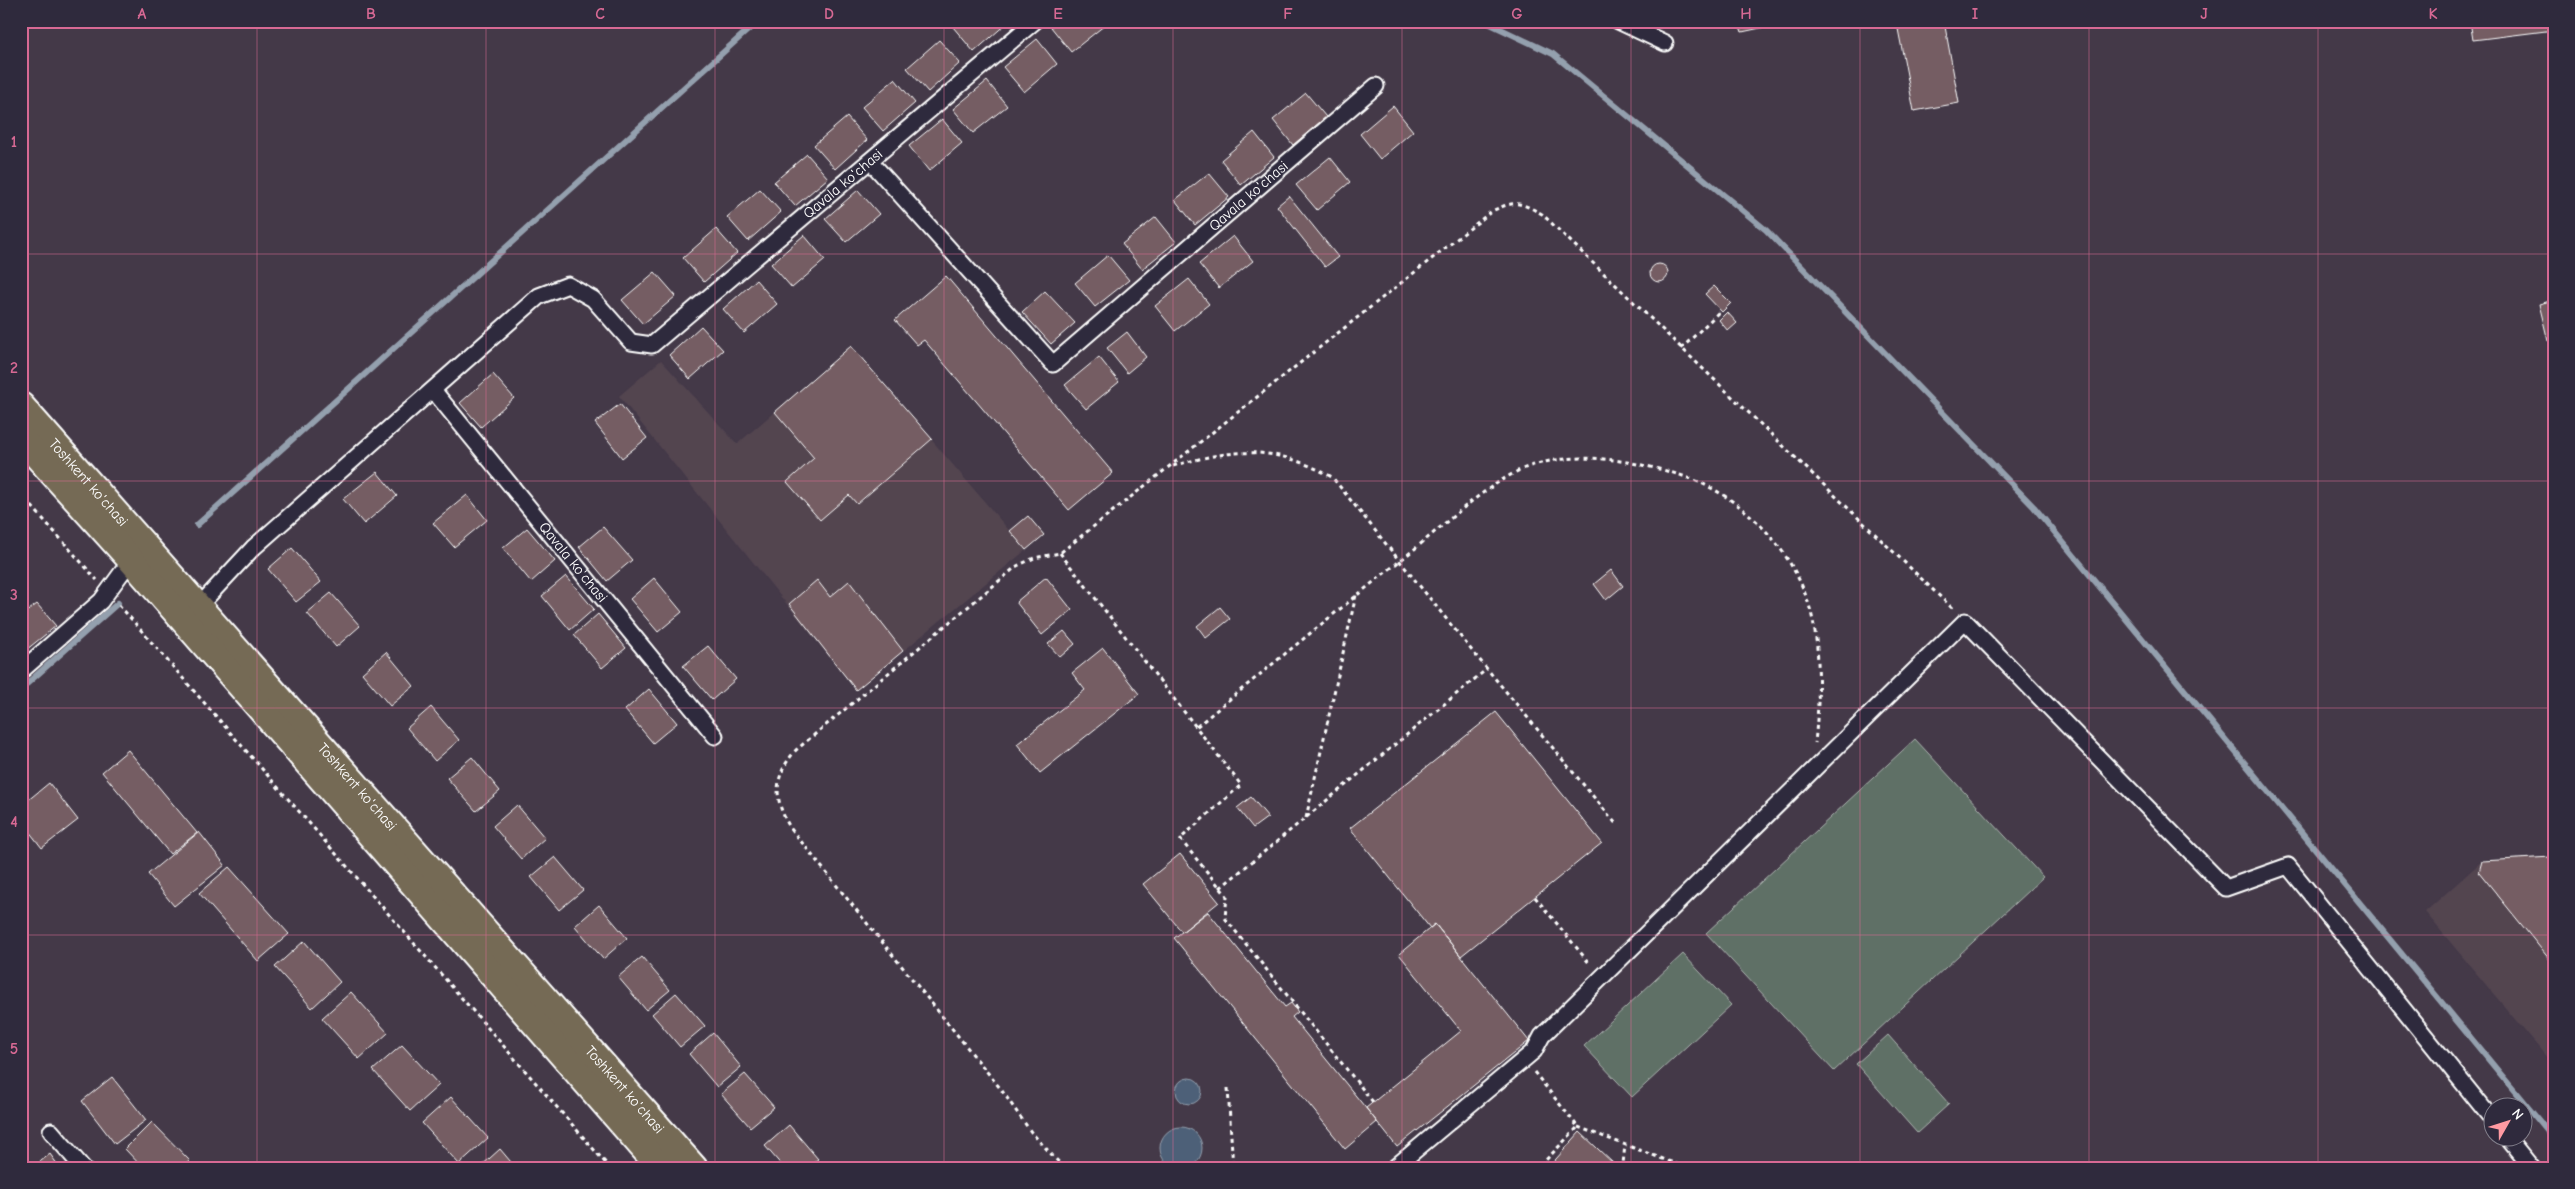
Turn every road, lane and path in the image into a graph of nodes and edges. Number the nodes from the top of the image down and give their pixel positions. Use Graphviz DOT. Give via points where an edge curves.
graph roads {
  1 [pos="1035,21"];
  2 [pos="1618,21"];
  3 [pos="1664,43"];
  4 [pos="1376,86"];
  5 [pos="870,161"];
  6 [pos="1721,310"];
  7 [pos="1681,349"];
  8 [pos="433,390"];
  9 [pos="21,406"];
  10 [pos="21,438"];
  11 [pos="1170,466"];
  12 [pos="21,494"];
  13 [pos="1060,553"];
  14 [pos="131,560"];
  15 [pos="1401,560"];
  16 [pos="108,592"];
  17 [pos="1356,595"];
  18 [pos="198,607"];
  19 [pos="1965,621"];
  20 [pos="1487,669"];
  21 [pos="21,671"];
  22 [pos="1196,728"];
  23 [pos="715,736"];
  24 [pos="1812,771"];
  25 [pos="1306,818"];
  26 [pos="1617,825"];
  27 [pos="1220,888"];
  28 [pos="1535,897"];
  29 [pos="1601,978"];
  30 [pos="1524,1059"];
  31 [pos="1228,1088"];
  32 [pos="1373,1102"];
  33 [pos="2482,1107"];
  34 [pos="1578,1127"];
  35 [pos="51,1131"];
  36 [pos="1625,1145"];
  37 [pos="2514,1146"];
  38 [pos="1681,1167"];
  39 [pos="83,1168"];
  40 [pos="610,1168"];
  41 [pos="661,1168"];
  42 [pos="694,1168"];
  43 [pos="1064,1168"];
  44 [pos="1233,1168"];
  45 [pos="1394,1168"];
  46 [pos="1538,1168"];
  47 [pos="1619,1168"];
  48 [pos="1687,1168"];
  49 [pos="2532,1168"];
  1 -- 5 [label="street, Qavala ko'chasi"];
  2 -- 3 [label="street"];
  4 -- 5 [label="street, Qavala ko'chasi" via="1053,364"];
  5 -- 8 [label="street, Qavala ko'chasi" via="652,345 631,342 593,299 568,285 539,296"];
  6 -- 7 [label="path"];
  7 -- 11 [label="path" via="1542,214 1525,204 1506,204 1492,211"];
  7 -- 19 [label="path"];
  8 -- 18 [label="street" via="253,548"];
  8 -- 23 [label="street, Qavala ko'chasi"];
  9 -- 18 [label="highway, Toshkent ko'chasi"];
  10 -- 14 [label="highway, Toshkent ko'chasi"];
  11 -- 13 [label="path"];
  11 -- 15 [label="path" via="1212,455 1246,451 1279,454 1310,464 1332,477"];
  12 -- 16 [label="path"];
  13 -- 22 [label="path"];
  13 -- 43 [label="path" via="1034,558 1017,566 796,750 785,763 778,794 782,814 791,829 1000,1088 1031,1132"];
  14 -- 16 [label="street"];
  14 -- 41 [label="highway, Toshkent ko'chasi"];
  15 -- 17 [label="path"];
  15 -- 20 [label="path"];
  15 -- 24 [label="path" via="1499,482 1518,471 1552,461 1584,458 1621,461 1710,487 1743,510 1776,541 1802,582 1813,619 1818,657 1819,695"];
  16 -- 21 [label="street"];
  16 -- 40 [label="path"];
  17 -- 22 [label="path"];
  17 -- 25 [label="path"];
  18 -- 42 [label="highway, Toshkent ko'chasi"];
  19 -- 24 [label="street"];
  19 -- 33 [label="street" via="2226,888 2288,866"];
  20 -- 25 [label="path"];
  20 -- 26 [label="path"];
  22 -- 27 [label="path" via="1241,785 1180,839"];
  24 -- 29 [label="street"];
  25 -- 27 [label="path"];
  27 -- 32 [label="path" via="1227,896 1225,918"];
  28 -- 29 [label="path"];
  29 -- 30 [label="street" via="1542,1036 1534,1051"];
  30 -- 34 [label="path"];
  30 -- 45 [label="street"];
  31 -- 44 [label="path"];
  34 -- 36 [label="path"];
  34 -- 46 [label="path"];
  35 -- 39 [label="street"];
  36 -- 38 [label="path"];
  36 -- 47 [label="path" via="1623,1164"];
  37 -- 49 [label="street"];
  38 -- 48 [label="path"];
}
